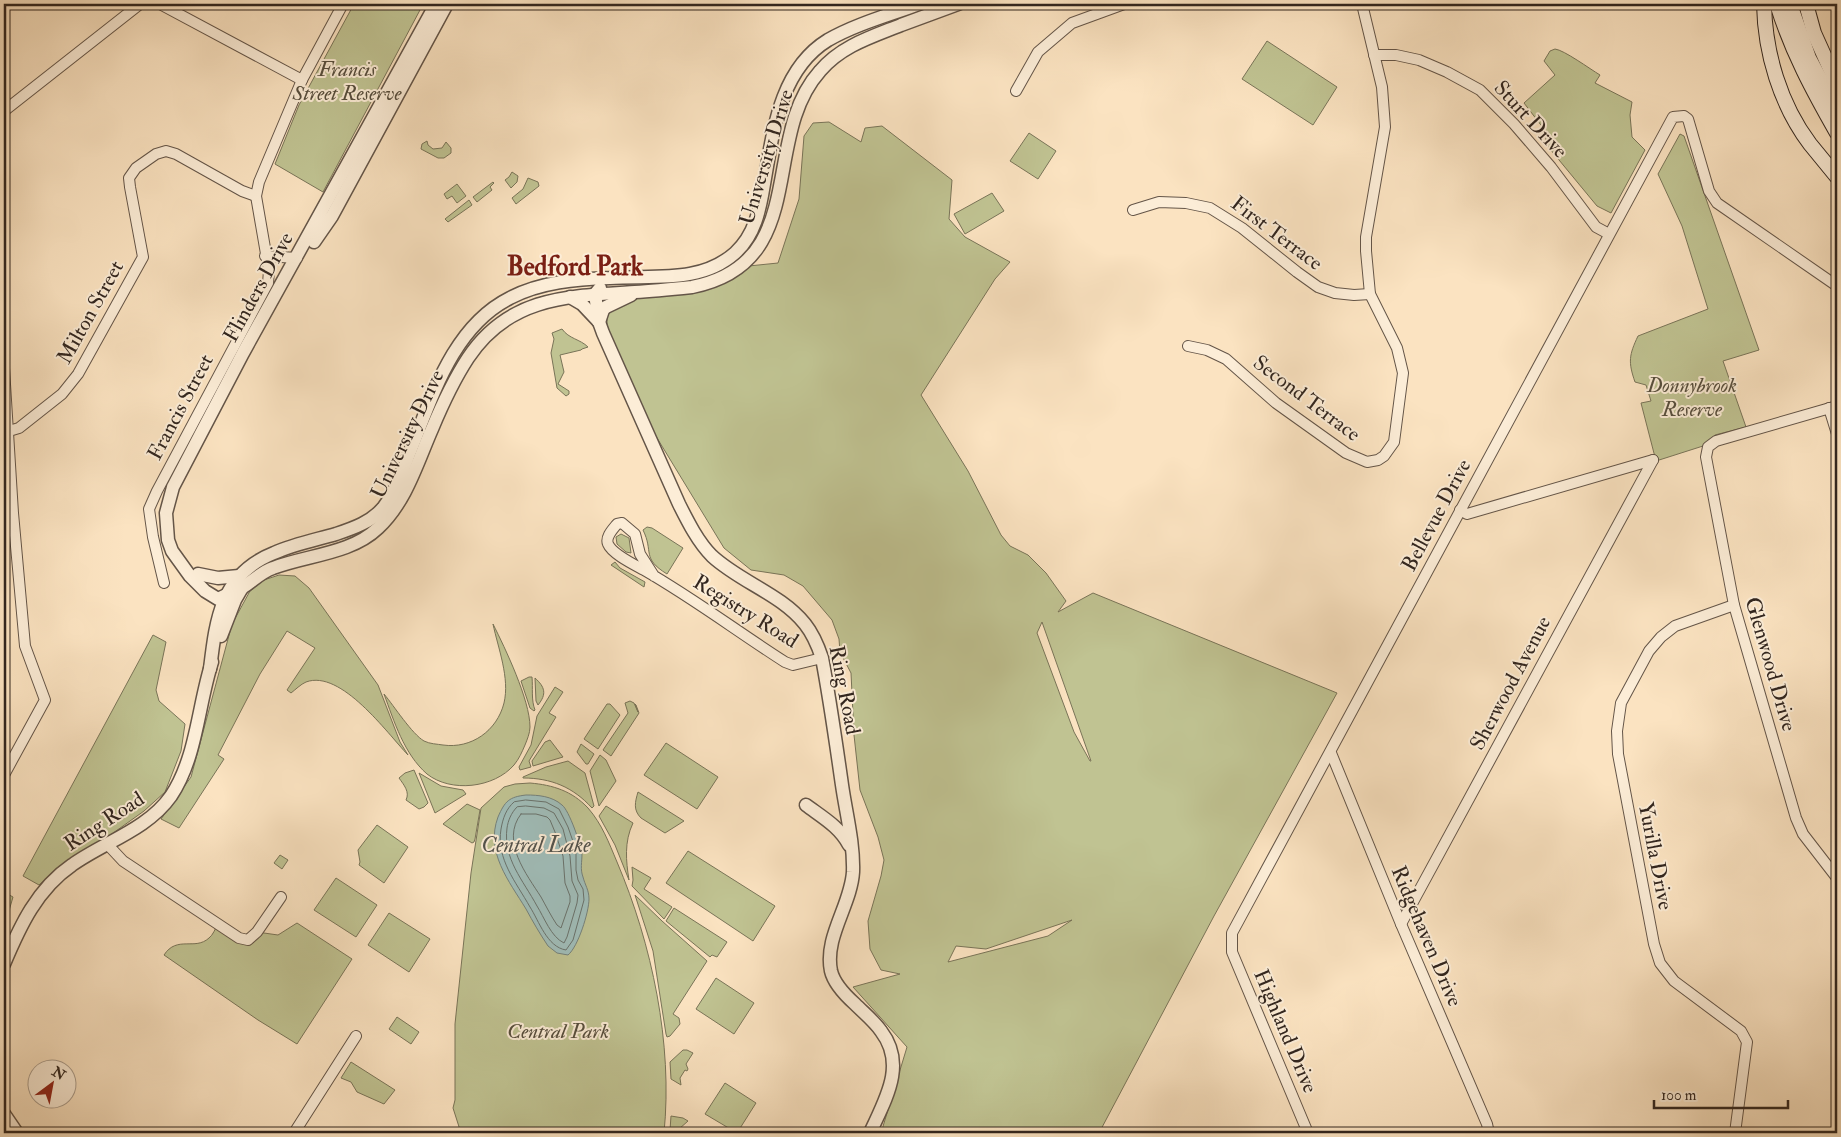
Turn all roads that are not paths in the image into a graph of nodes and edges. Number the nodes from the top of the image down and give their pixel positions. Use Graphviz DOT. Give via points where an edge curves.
graph roads {
  1 [pos="140,4"];
  2 [pos="160,4"];
  3 [pos="343,4"];
  4 [pos="436,4"];
  5 [pos="447,4"];
  6 [pos="919,4"];
  7 [pos="958,4"];
  8 [pos="1124,4"];
  9 [pos="1362,4"];
  10 [pos="1764,4"];
  11 [pos="1777,4"];
  12 [pos="1790,4"];
  13 [pos="1806,4"];
  14 [pos="1374,55"];
  15 [pos="302,80"];
  16 [pos="1837,84"];
  17 [pos="1016,91"];
  18 [pos="4,111"];
  19 [pos="1837,111"];
  20 [pos="1837,133"];
  21 [pos="1837,176"];
  22 [pos="256,196"];
  23 [pos="1133,210"];
  24 [pos="1609,234"];
  25 [pos="266,256"];
  26 [pos="297,258"];
  27 [pos="611,278"];
  28 [pos="1837,286"];
  29 [pos="527,291"];
  30 [pos="636,292"];
  31 [pos="595,294"];
  32 [pos="1370,294"];
  33 [pos="570,297"];
  34 [pos="599,322"];
  35 [pos="1188,346"];
  36 [pos="4,368"];
  37 [pos="1833,407"];
  38 [pos="9,431"];
  39 [pos="1837,434"];
  40 [pos="1460,510"];
  41 [pos="13,513"];
  42 [pos="4,522"];
  43 [pos="301,544"];
  44 [pos="294,562"];
  45 [pos="198,574"];
  46 [pos="654,576"];
  47 [pos="241,582"];
  48 [pos="164,583"];
  49 [pos="205,591"];
  50 [pos="225,595"];
  51 [pos="1734,605"];
  52 [pos="220,628"];
  53 [pos="822,658"];
  54 [pos="1331,752"];
  55 [pos="4,775"];
  56 [pos="806,806"];
  57 [pos="108,844"];
  58 [pos="852,850"];
  59 [pos="1837,878"];
  60 [pos="281,897"];
  61 [pos="1401,924"];
  62 [pos="1231,942"];
  63 [pos="4,964"];
  64 [pos="356,1036"];
  65 [pos="4,1114"];
  66 [pos="16,1133"];
  67 [pos="294,1133"];
  68 [pos="870,1133"];
  69 [pos="1308,1133"];
  70 [pos="1489,1133"];
  71 [pos="1735,1133"];
  1 -- 18 [label="street"];
  2 -- 15 [label="street"];
  3 -- 15 [label="street, Francis Street"];
  4 -- 26 [label="street, Flinders Drive"];
  5 -- 45 [label="street, Flinders Drive" via="179,489 173,514 174,539 185,560"];
  6 -- 27 [label="street, University Drive" via="828,40 798,68 779,109 756,220 738,250 714,267 690,275"];
  7 -- 30 [label="street, University Drive" via="859,41 831,59 818,72 798,108 776,211 752,256 730,275 702,285"];
  8 -- 17 [label="street" via="1072,23 1038,52"];
  9 -- 14 [label="street"];
  10 -- 21 [label="main road" via="1768,49 1782,94 1795,121"];
  11 -- 20 [label="main road" via="1795,55"];
  12 -- 19 [label="main road" via="1808,58"];
  13 -- 16 [label="main road" via="1814,33"];
  14 -- 24 [label="street, Sturt Drive" via="1419,60 1480,90 1551,167 1587,217"];
  14 -- 32 [label="street" via="1382,88 1384,127 1366,237"];
  15 -- 22 [label="street, Francis Street"];
  22 -- 25 [label="street, Francis Street"];
  22 -- 38 [label="street, Milton Street" via="166,151 136,168 129,178 143,257 78,374 62,394 19,428"];
  23 -- 32 [label="street, First Terrace" via="1160,202 1210,208 1229,218 1318,287 1335,293"];
  24 -- 28 [label="street, Bellevue Drive" via="1673,117 1684,116 1691,126 1709,191 1717,202"];
  24 -- 40 [label="street, Bellevue Drive"];
  25 -- 26 [label="street"];
  25 -- 48 [label="street, Francis Street" via="268,283 150,509"];
  26 -- 49 [label="street, Flinders Drive" via="243,353 170,496 166,520 172,551"];
  27 -- 29 [label="street, University Drive" via="561,282"];
  27 -- 31 [label="street"];
  29 -- 31 [label="street" via="573,284 584,286"];
  29 -- 43 [label="street, University Drive" via="494,307 465,334 433,396 397,484 378,513 354,528"];
  30 -- 31 [label="street, University Drive"];
  30 -- 34 [label="street" via="606,307"];
  31 -- 33 [label="street, University Drive"];
  31 -- 34 [label="street, Ring Road"];
  32 -- 35 [label="street, Second Terrace" via="1397,348 1403,373 1394,442 1378,460 1366,462 1346,453 1276,403 1226,359"];
  33 -- 34 [label="street" via="582,304"];
  33 -- 44 [label="street, University Drive" via="539,303 519,312 494,329 468,357 452,385 399,503 378,529 343,547"];
  34 -- 53 [label="street, Ring Road" via="693,530 712,555 805,624"];
  36 -- 38 [label="street"];
  37 -- 39 [label="street"];
  37 -- 51 [label="street, Glenwood Drive" via="1716,441 1708,447 1706,457"];
  38 -- 41 [label="street"];
  40 -- 54 [label="street, Bellevue Drive"];
  40 -- 61 [label="street, Sherwood Avenue" via="1468,514 1652,460"];
  41 -- 42 [label="street"];
  41 -- 55 [label="street" via="25,646 45,700"];
  43 -- 44 [label="street"];
  43 -- 47 [label="street, University Drive" via="260,559"];
  44 -- 47 [label="street, University Drive"];
  45 -- 47 [label="street"];
  45 -- 50 [label="street, Flinders Drive"];
  46 -- 46 [label="street, Registry Road" via="608,545 607,539 617,524 622,523 633,531 640,554"];
  46 -- 53 [label="street, Registry Road" via="785,662 793,665"];
  47 -- 50 [label="street, University Drive"];
  47 -- 52 [label="street, Ring Road"];
  49 -- 50 [label="street" via="218,599"];
  49 -- 52 [label="street, Flinders Drive"];
  50 -- 52 [label="street, Ring Road"];
  51 -- 59 [label="street, Glenwood Drive" via="1796,818 1803,834"];
  51 -- 71 [label="street, Yurilla Drive" via="1675,626 1661,637 1649,651 1621,703 1617,731 1618,754 1660,963 1674,981 1742,1031 1747,1042"];
  52 -- 57 [label="street, Ring Road" via="187,761 171,795 153,815"];
  53 -- 58 [label="street, Ring Road"];
  54 -- 61 [label="street, Ridgehaven Drive"];
  54 -- 62 [label="street, Bellevue Drive" via="1232,933"];
  56 -- 58 [label="street" via="835,827"];
  57 -- 60 [label="street" via="123,861 239,938 248,940 257,932"];
  57 -- 63 [label="street, Ring Road" via="52,880 25,919"];
  58 -- 68 [label="street, Ring Road" via="852,881 831,949 830,965 833,980 882,1032 892,1050 894,1069 891,1085"];
  61 -- 70 [label="street, Ridgehaven Drive"];
  62 -- 69 [label="street, Highland Drive" via="1232,952"];
  64 -- 67 [label="street"];
  65 -- 66 [label="street"];
}
